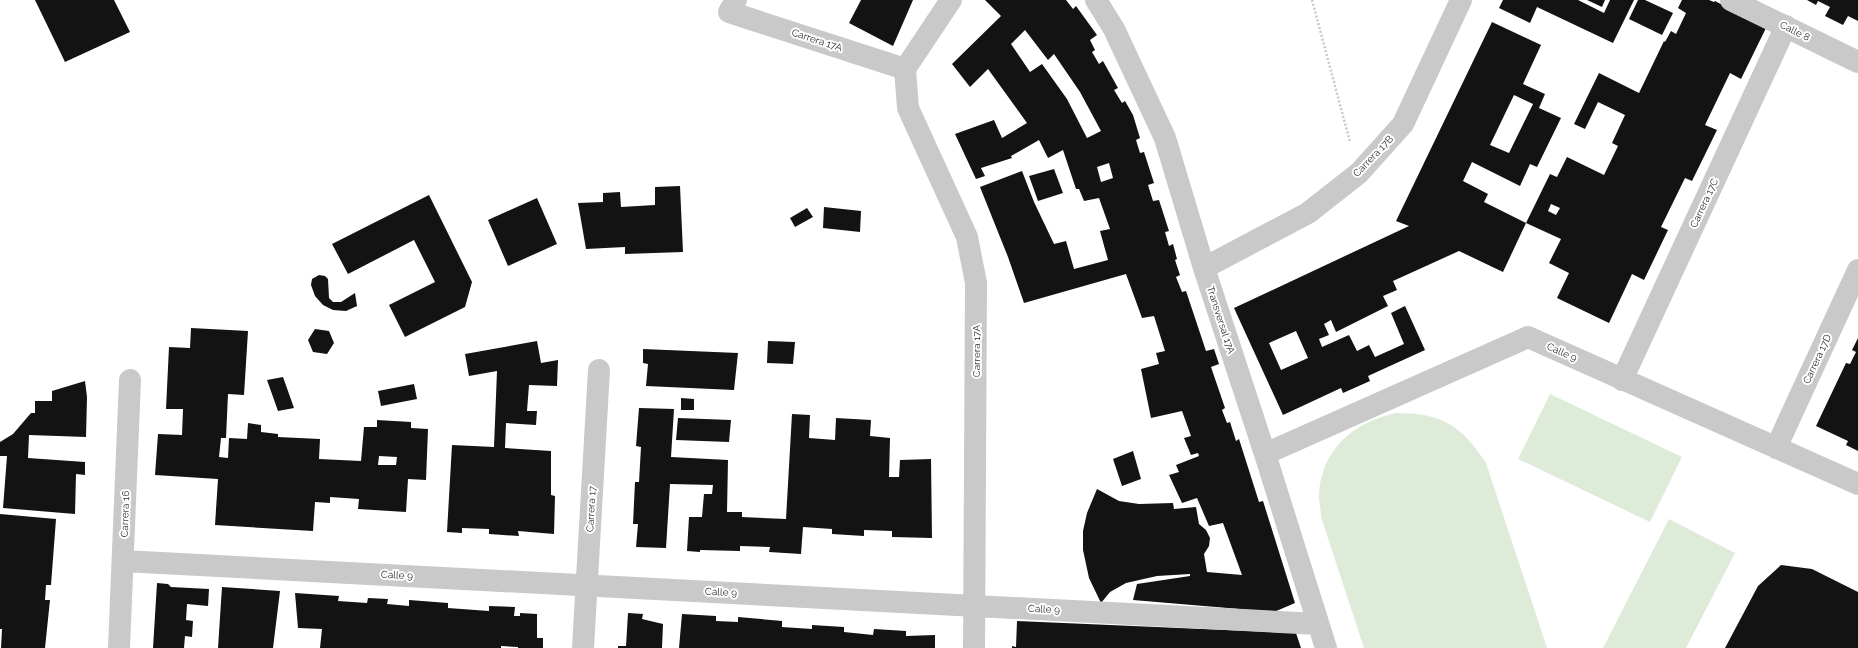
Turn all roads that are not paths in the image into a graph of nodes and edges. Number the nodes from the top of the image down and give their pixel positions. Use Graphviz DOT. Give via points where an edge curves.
graph roads {
  1 [pos="951,0"];
  2 [pos="1096,0"];
  3 [pos="1462,0"];
  4 [pos="1732,0"];
  5 [pos="732,6"];
  6 [pos="1786,26"];
  7 [pos="1858,62"];
  8 [pos="904,69"];
  9 [pos="1204,268"];
  10 [pos="1858,270"];
  11 [pos="599,370"];
  12 [pos="130,380"];
  13 [pos="1622,380"];
  14 [pos="1776,448"];
  15 [pos="1265,454"];
  16 [pos="1858,484"];
  17 [pos="123,561"];
  18 [pos="587,585"];
  19 [pos="974,605"];
  20 [pos="1318,624"];
  21 [pos="119,648"];
  22 [pos="583,648"];
  23 [pos="974,648"];
  24 [pos="1326,648"];
  1 -- 8 [label="street"];
  2 -- 9 [label="street, Transversal 17A" via="1114,29 1166,138"];
  3 -- 9 [label="street, Carrera 17B" via="1403,124 1359,172 1308,214"];
  4 -- 6 [label="street, Calle 8"];
  5 -- 8 [label="street, Carrera 17A"];
  6 -- 7 [label="street, Calle 8"];
  6 -- 13 [label="street, Carrera 17C"];
  8 -- 19 [label="street, Carrera 17A" via="908,108 967,237 976,283"];
  9 -- 15 [label="street, Transversal 17A"];
  10 -- 14 [label="street, Carrera 17D"];
  11 -- 18 [label="street, Carrera 17"];
  12 -- 17 [label="street, Carrera 16"];
  13 -- 14 [label="street, Calle 9"];
  13 -- 15 [label="street, Calle 9" via="1528,337"];
  14 -- 16 [label="street, Calle 9"];
  15 -- 20 [label="street, Transversal 17A"];
  17 -- 18 [label="street, Calle 9"];
  17 -- 21 [label="street, Carrera 16"];
  18 -- 19 [label="street, Calle 9"];
  18 -- 22 [label="street, Carrera 17"];
  19 -- 20 [label="street, Calle 9"];
  19 -- 23 [label="street, Carrera 17A"];
  20 -- 24 [label="street, Transversal 17A"];
}
